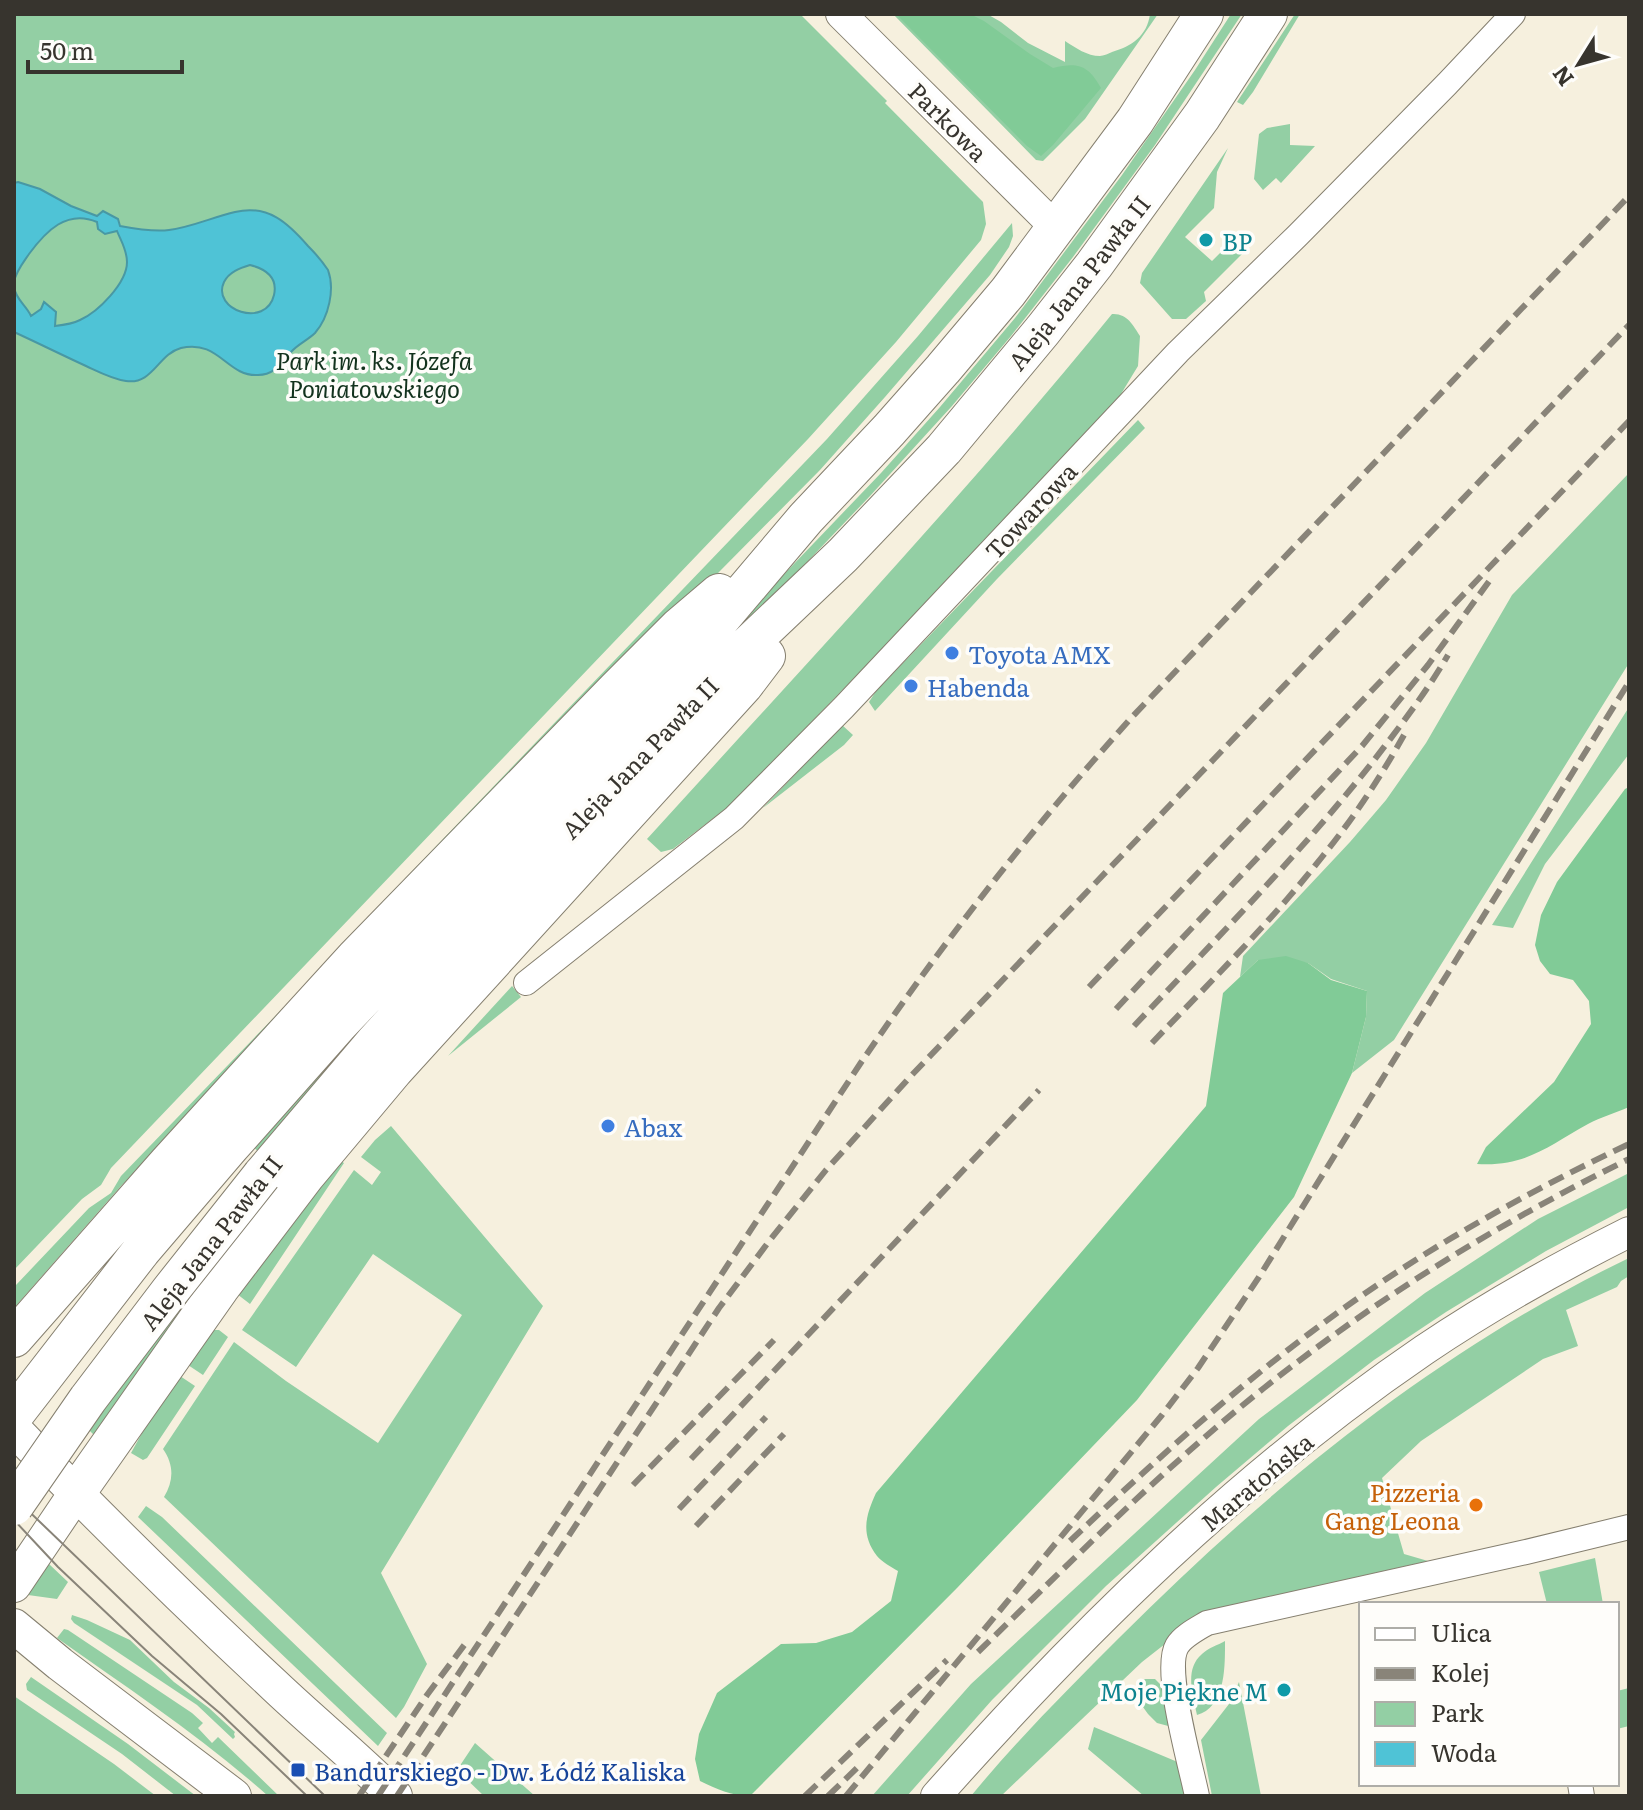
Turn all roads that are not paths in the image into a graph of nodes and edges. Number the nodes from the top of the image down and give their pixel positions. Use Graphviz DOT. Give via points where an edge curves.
graph roads {
  1 [pos="841,14"];
  2 [pos="1204,14"];
  3 [pos="1268,14"];
  4 [pos="1513,14"];
  5 [pos="1056,228"];
  6 [pos="806,518"];
  7 [pos="843,555"];
  8 [pos="526,983"];
  9 [pos="1629,1232"];
  10 [pos="14,1338"];
  11 [pos="14,1415"];
  12 [pos="14,1429"];
  13 [pos="76,1493"];
  14 [pos="14,1506"];
  15 [pos="1629,1527"];
  16 [pos="14,1585"];
  17 [pos="14,1626"];
  18 [pos="234,1796"];
  19 [pos="395,1796"];
  20 [pos="936,1796"];
  21 [pos="1197,1796"];
  1 -- 5 [label="street, Parkowa"];
  2 -- 5 [label="main road, Aleja Jana Pawła II" via="1135,121"];
  3 -- 7 [label="main road, Aleja Jana Pawła II" via="1144,198 1043,330 944,449"];
  4 -- 8 [label="street, Towarowa" via="1178,352 739,813"];
  5 -- 6 [label="main road, Aleja Jana Pawła II" via="943,369"];
  6 -- 10 [label="main road" via="679,627 517,790 355,958"];
  6 -- 11 [label="main road, Aleja Jana Pawła II" via="696,648 339,1024 229,1148"];
  7 -- 13 [label="main road" via="744,685 394,1070 306,1175"];
  7 -- 14 [label="main road, Aleja Jana Pawła II, bridge" via="596,801 375,1042 170,1291"];
  9 -- 20 [label="street, Maratońska" via="1425,1349 1281,1458 1105,1617"];
  12 -- 13 [label="main road"];
  13 -- 16 [label="main road"];
  13 -- 19 [label="main road"];
  15 -- 21 [label="street" via="1207,1623 1176,1647 1172,1667"];
  17 -- 18 [label="main road"];
}
